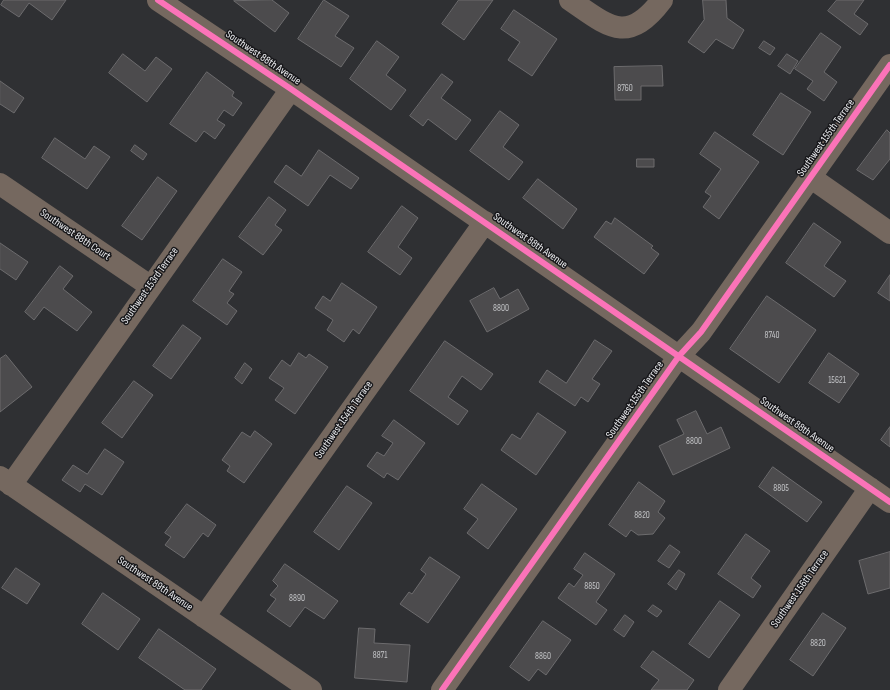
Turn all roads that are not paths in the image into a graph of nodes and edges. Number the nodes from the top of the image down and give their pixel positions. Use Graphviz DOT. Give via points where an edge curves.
graph roads {
  1 [pos="158,0"];
  2 [pos="570,0"];
  3 [pos="662,0"];
  4 [pos="890,65"];
  5 [pos="291,89"];
  6 [pos="810,177"];
  7 [pos="0,184"];
  8 [pos="485,222"];
  9 [pos="890,233"];
  10 [pos="150,286"];
  11 [pos="679,356"];
  12 [pos="5,481"];
  13 [pos="870,488"];
  14 [pos="890,502"];
  15 [pos="204,617"];
  16 [pos="734,688"];
  17 [pos="311,690"];
  18 [pos="442,690"];
  1 -- 5 [label="street, Southwest 88th Avenue"];
  2 -- 3 [label="street" via="603,22 620,28 627,28 645,19"];
  4 -- 6 [label="street, Southwest 155th Terrace"];
  5 -- 8 [label="street, Southwest 88th Avenue"];
  5 -- 10 [label="street, Southwest 153rd Terrace"];
  6 -- 9 [label="street"];
  6 -- 11 [label="street, Southwest 155th Terrace" via="701,332"];
  7 -- 10 [label="street, Southwest 88th Court"];
  8 -- 11 [label="street, Southwest 88th Avenue"];
  8 -- 15 [label="street, Southwest 154th Terrace"];
  10 -- 12 [label="street, Southwest 153rd Terrace"];
  11 -- 13 [label="street, Southwest 88th Avenue"];
  11 -- 18 [label="street, Southwest 155th Terrace"];
  12 -- 15 [label="street, Southwest 89th Avenue"];
  13 -- 14 [label="street, Southwest 88th Avenue"];
  13 -- 16 [label="street, Southwest 156th Terrace"];
  15 -- 17 [label="street, Southwest 89th Avenue"];
}
